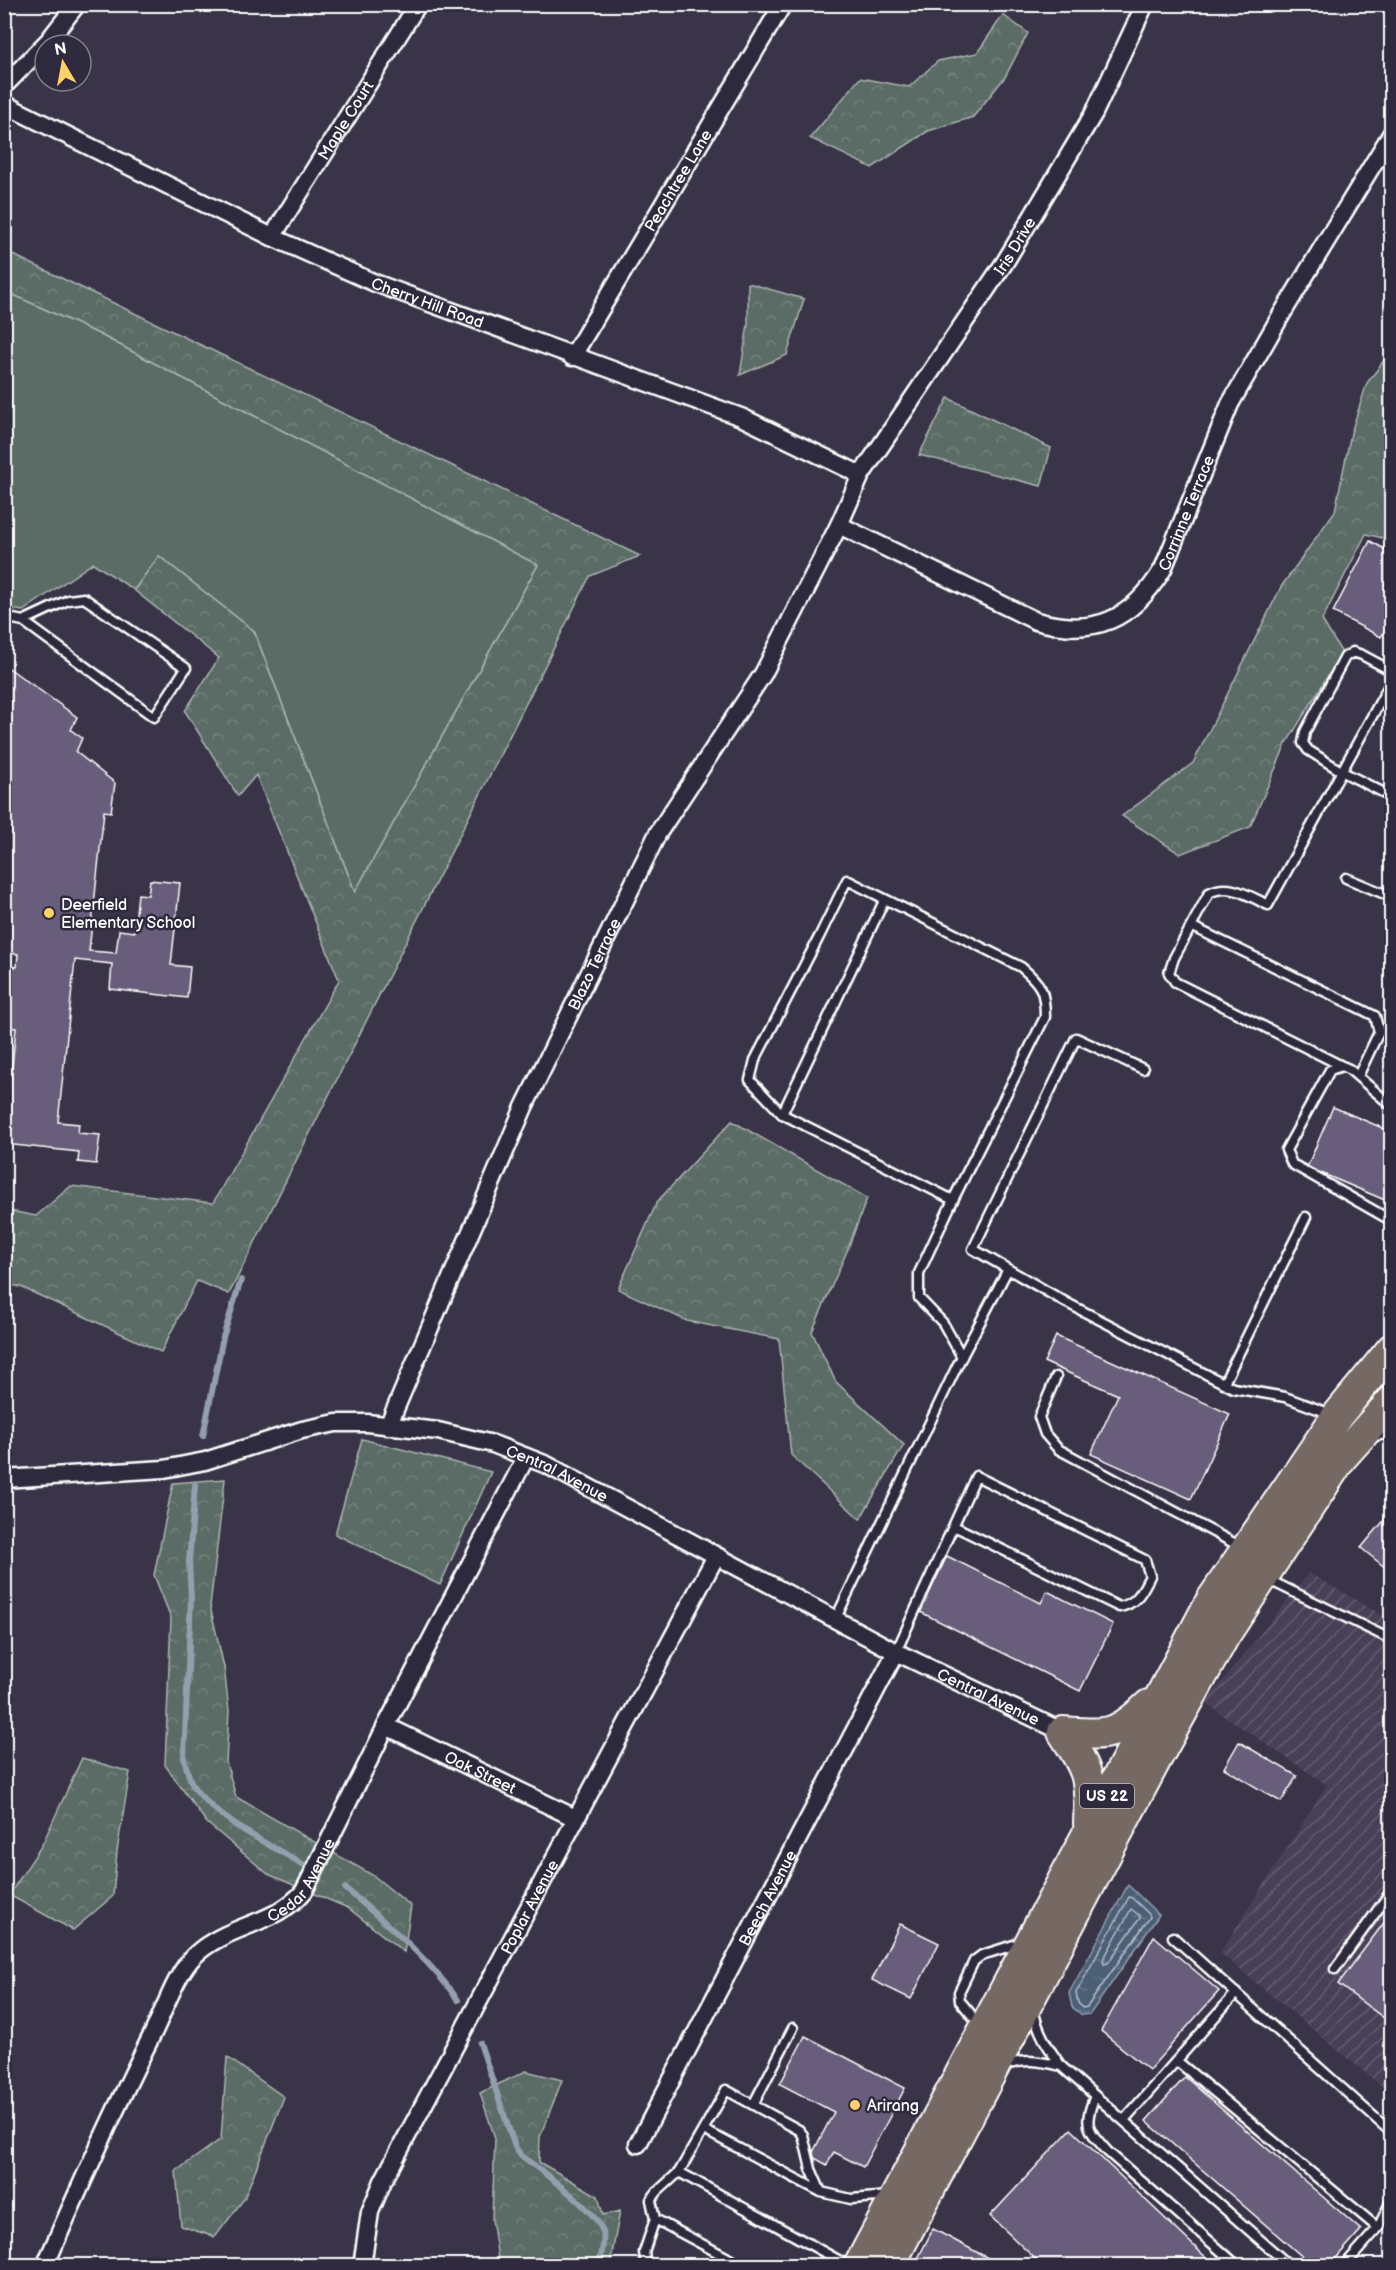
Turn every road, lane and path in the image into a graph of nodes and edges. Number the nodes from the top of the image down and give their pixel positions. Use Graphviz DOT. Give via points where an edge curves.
graph roads {
  1 [pos="77,4"];
  2 [pos="418,4"];
  3 [pos="783,4"];
  4 [pos="1145,4"];
  5 [pos="4,86"];
  6 [pos="4,104"];
  7 [pos="1392,133"];
  8 [pos="273,237"];
  9 [pos="572,357"];
  10 [pos="861,475"];
  11 [pos="839,525"];
  12 [pos="4,617"];
  13 [pos="23,621"];
  14 [pos="1392,671"];
  15 [pos="1392,680"];
  16 [pos="1341,771"];
  17 [pos="1392,797"];
  18 [pos="1347,878"];
  19 [pos="1392,897"];
  20 [pos="885,899"];
  21 [pos="1191,926"];
  22 [pos="1342,1066"];
  23 [pos="1143,1069"];
  24 [pos="1358,1076"];
  25 [pos="1392,1106"];
  26 [pos="782,1114"];
  27 [pos="953,1200"];
  28 [pos="1306,1217"];
  29 [pos="1392,1221"];
  30 [pos="1008,1269"];
  31 [pos="1392,1349"];
  32 [pos="962,1357"];
  33 [pos="1056,1377"];
  34 [pos="1224,1383"];
  35 [pos="1392,1401"];
  36 [pos="1337,1416"];
  37 [pos="388,1426"];
  38 [pos="1392,1433"];
  39 [pos="1359,1438"];
  40 [pos="526,1457"];
  41 [pos="4,1479"];
  42 [pos="954,1526"];
  43 [pos="1246,1550"];
  44 [pos="716,1556"];
  45 [pos="1263,1577"];
  46 [pos="835,1620"];
  47 [pos="1392,1640"];
  48 [pos="896,1652"];
  49 [pos="1161,1694"];
  50 [pos="386,1726"];
  51 [pos="1063,1732"];
  52 [pos="575,1818"];
  53 [pos="1089,1832"];
  54 [pos="1392,1890"];
  55 [pos="1173,1937"];
  56 [pos="1032,1939"];
  57 [pos="1335,1969"];
  58 [pos="1236,1993"];
  59 [pos="1031,1996"];
  60 [pos="793,2028"];
  61 [pos="984,2030"];
  62 [pos="1177,2061"];
  63 [pos="1062,2066"];
  64 [pos="992,2071"];
  65 [pos="1095,2096"];
  66 [pos="753,2105"];
  67 [pos="1124,2120"];
  68 [pos="704,2130"];
  69 [pos="1392,2133"];
  70 [pos="638,2144"];
  71 [pos="679,2172"];
  72 [pos="822,2192"];
  73 [pos="897,2195"];
  74 [pos="1392,2199"];
  75 [pos="655,2219"];
  76 [pos="1378,2228"];
  77 [pos="45,2265"];
  78 [pos="362,2265"];
  79 [pos="646,2265"];
  80 [pos="743,2265"];
  81 [pos="849,2265"];
  82 [pos="859,2265"];
  83 [pos="889,2265"];
  84 [pos="1238,2265"];
  85 [pos="1290,2265"];
  86 [pos="1344,2265"];
  1 -- 5 [label="street" via="49,40"];
  2 -- 8 [label="street, Maple Court"];
  3 -- 9 [label="street, Peachtree Lane"];
  4 -- 10 [label="street, Iris Drive" via="1094,113 1005,262"];
  6 -- 8 [label="street, Cherry Hill Road"];
  7 -- 11 [label="street, Corrinne Terrace" via="1230,404 1164,569 1136,606 1098,625 1057,627 1036,621"];
  8 -- 9 [label="street, Cherry Hill Road" via="375,282"];
  9 -- 10 [label="street, Cherry Hill Road" via="741,417"];
  10 -- 11 [label="street, Iris Drive"];
  11 -- 37 [label="street, Blazo Terrace" via="763,674 658,834 524,1107"];
  12 -- 13 [label="lane"];
  13 -- 13 [label="lane" via="154,717 186,668 84,598 68,600"];
  14 -- 16 [label="lane" via="1353,652 1345,657 1305,732 1303,743 1308,750"];
  15 -- 16 [label="lane"];
  16 -- 17 [label="lane"];
  16 -- 21 [label="lane" via="1268,905 1233,889 1218,888 1209,893"];
  18 -- 19 [label="lane"];
  20 -- 26 [label="lane"];
  20 -- 26 [label="lane" via="847,879 755,1060 750,1080"];
  20 -- 27 [label="lane" via="1021,967 1038,981 1045,996 1045,1017"];
  21 -- 22 [label="lane" via="1169,974 1175,982"];
  21 -- 24 [label="lane" via="1375,1016 1379,1032"];
  22 -- 24 [label="lane"];
  22 -- 29 [label="lane" via="1330,1070 1286,1150 1287,1157 1292,1164"];
  23 -- 30 [label="lane" via="1076,1038 973,1249"];
  24 -- 25 [label="lane"];
  26 -- 27 [label="lane"];
  27 -- 32 [label="lane" via="919,1273 919,1298 943,1323"];
  28 -- 34 [label="lane"];
  30 -- 32 [label="lane"];
  30 -- 34 [label="lane"];
  31 -- 36 [label="highway, US 22"];
  32 -- 46 [label="lane"];
  33 -- 43 [label="lane" via="1039,1417 1045,1434 1058,1449"];
  34 -- 36 [label="lane" via="1285,1397"];
  35 -- 39 [label="highway, US 22"];
  36 -- 43 [label="highway, US 22"];
  37 -- 40 [label="street, Central Avenue" via="449,1434 493,1444"];
  37 -- 41 [label="street, Central Avenue" via="336,1424 302,1430 205,1461 164,1469"];
  38 -- 39 [label="lane"];
  39 -- 45 [label="highway, US 22" via="1341,1458"];
  40 -- 44 [label="street, Central Avenue"];
  40 -- 50 [label="street, Cedar Avenue"];
  42 -- 42 [label="lane" via="1119,1606 1137,1599 1150,1576 1145,1560 976,1476"];
  42 -- 48 [label="lane"];
  43 -- 49 [label="highway, US 22" via="1211,1601"];
  44 -- 46 [label="street, Central Avenue"];
  44 -- 52 [label="street, Poplar Avenue"];
  45 -- 47 [label="lane"];
  45 -- 59 [label="highway, US 22" via="1212,1657"];
  46 -- 48 [label="street, Central Avenue"];
  48 -- 51 [label="street, Central Avenue"];
  48 -- 70 [label="street, Beech Avenue"];
  49 -- 51 [label="highway" via="1120,1729 1097,1734"];
  49 -- 53 [label="highway, US 22"];
  50 -- 52 [label="street, Oak Street"];
  50 -- 77 [label="street, Cedar Avenue" via="304,1891 281,1911 208,1945 187,1965 110,2119"];
  51 -- 53 [label="highway" via="1089,1779"];
  52 -- 78 [label="street, Poplar Avenue" via="383,2181 370,2212"];
  53 -- 56 [label="highway, US 22"];
  54 -- 57 [label="lane"];
  55 -- 58 [label="lane"];
  56 -- 61 [label="highway, US 22"];
  56 -- 61 [label="lane" via="974,1960 958,1996"];
  58 -- 62 [label="lane"];
  58 -- 69 [label="lane"];
  59 -- 63 [label="lane" via="1035,2020"];
  59 -- 64 [label="highway, US 22"];
  60 -- 66 [label="lane"];
  61 -- 73 [label="highway, US 22"];
  62 -- 67 [label="lane"];
  62 -- 76 [label="lane"];
  63 -- 64 [label="lane" via="1025,2060"];
  63 -- 65 [label="lane"];
  64 -- 83 [label="highway, US 22"];
  65 -- 67 [label="lane"];
  65 -- 84 [label="lane" via="1087,2118 1090,2133"];
  66 -- 68 [label="lane" via="726,2090"];
  66 -- 72 [label="lane" via="803,2135 811,2169"];
  67 -- 85 [label="lane"];
  68 -- 71 [label="lane"];
  68 -- 72 [label="lane"];
  71 -- 75 [label="lane" via="651,2200"];
  71 -- 81 [label="lane"];
  72 -- 73 [label="lane" via="851,2199"];
  73 -- 82 [label="highway, US 22"];
  74 -- 76 [label="lane"];
  75 -- 79 [label="lane" via="644,2252"];
  75 -- 80 [label="lane"];
  76 -- 86 [label="lane"];
}
